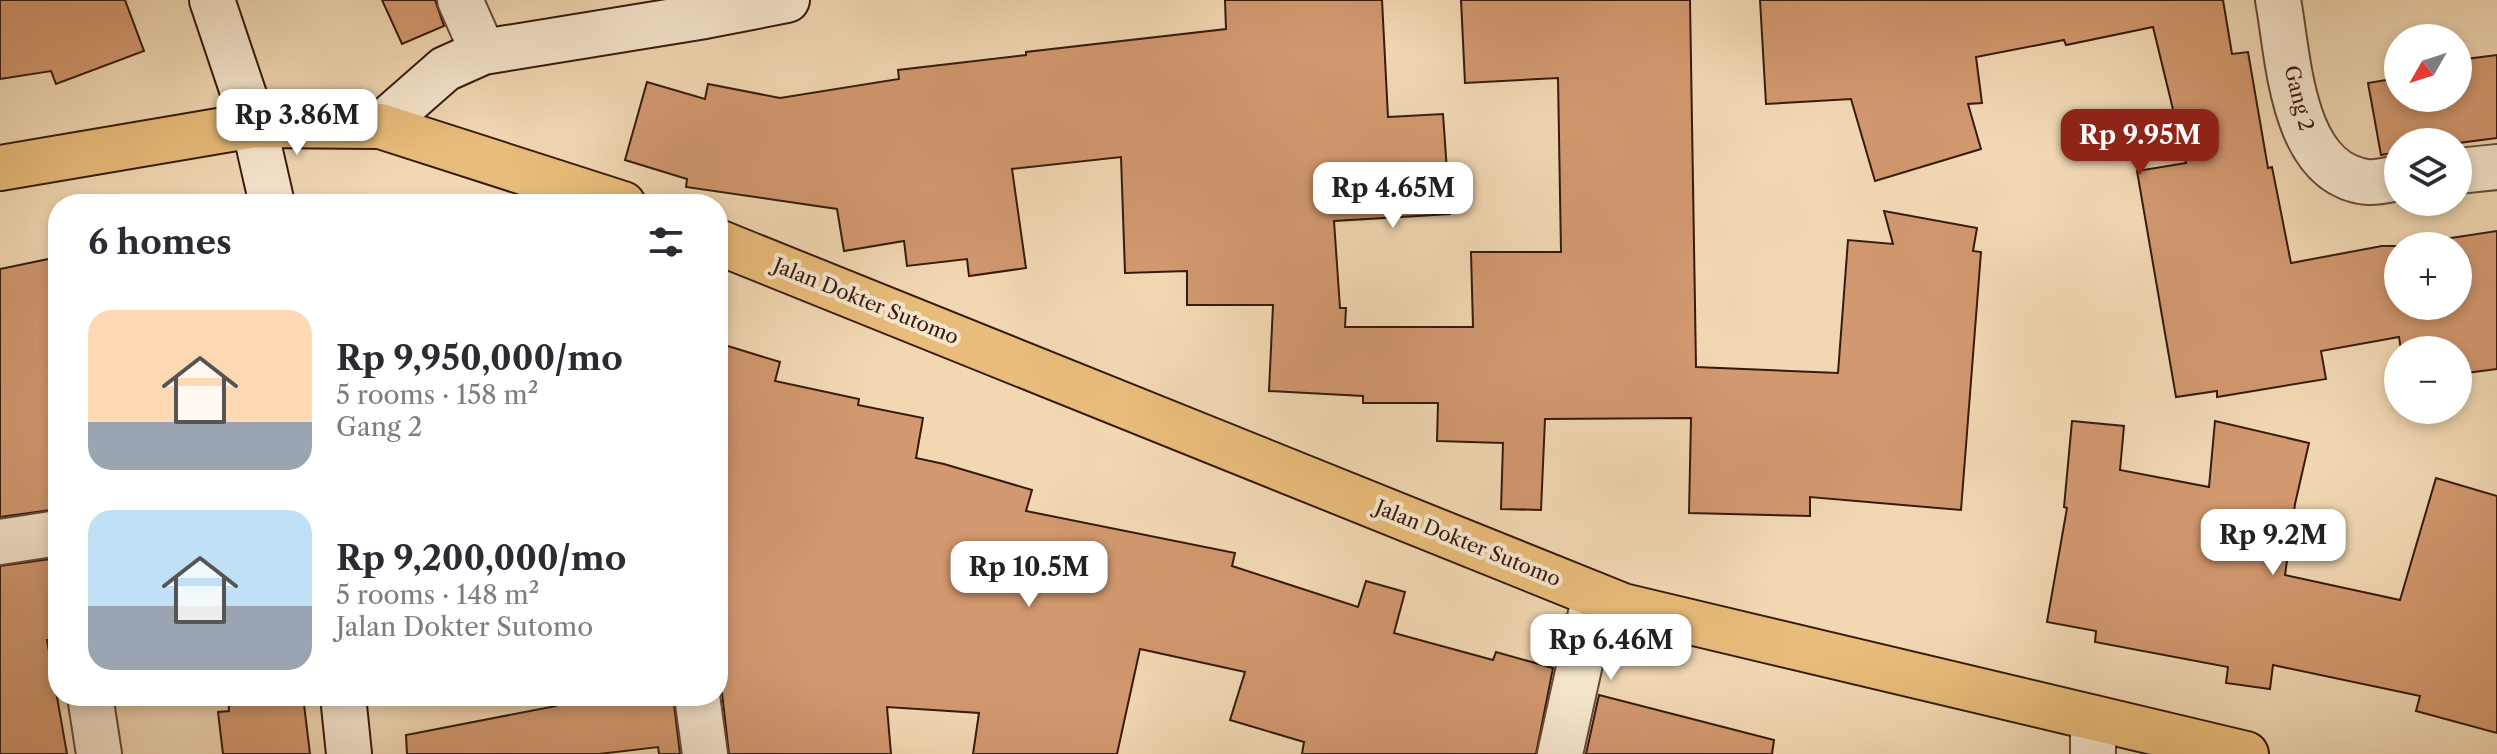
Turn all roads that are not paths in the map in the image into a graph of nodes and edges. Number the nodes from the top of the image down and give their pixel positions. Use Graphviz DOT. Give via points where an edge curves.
graph roads {
  1 [pos="212,0"];
  2 [pos="460,0"];
  3 [pos="787,0"];
  4 [pos="2278,0"];
  5 [pos="702,8"];
  6 [pos="483,52"];
  7 [pos="254,125"];
  8 [pos="380,126"];
  9 [pos="2497,167"];
  10 [pos="0,168"];
  11 [pos="2472,170"];
  12 [pos="2384,180"];
  13 [pos="270,194"];
  14 [pos="592,194"];
  15 [pos="728,246"];
  16 [pos="48,535"];
  17 [pos="0,542"];
  18 [pos="1595,595"];
  19 [pos="92,706"];
  20 [pos="344,706"];
  21 [pos="698,706"];
  22 [pos="2093,736"];
  23 [pos="99,754"];
  24 [pos="349,754"];
  25 [pos="705,754"];
  26 [pos="1560,754"];
  27 [pos="2246,754"];
  1 -- 7 [label="main road"];
  2 -- 6 [label="main road"];
  3 -- 5 [label="main road"];
  4 -- 12 [label="main road, Gang 2" via="2306,137 2323,160 2345,175 2368,182"];
  5 -- 6 [label="main road"];
  6 -- 8 [label="main road" via="445,69"];
  7 -- 8 [label="highway"];
  7 -- 10 [label="highway"];
  7 -- 13 [label="main road"];
  8 -- 14 [label="highway"];
  9 -- 11 [label="main road"];
  15 -- 18 [label="highway, Jalan Dokter Sutomo"];
  16 -- 17 [label="main road"];
  18 -- 22 [label="highway, Jalan Dokter Sutomo"];
  18 -- 26 [label="main road"];
  19 -- 23 [label="main road"];
  20 -- 24 [label="main road"];
  21 -- 25 [label="main road"];
  22 -- 27 [label="highway, Jalan Dokter Sutomo"];
}
